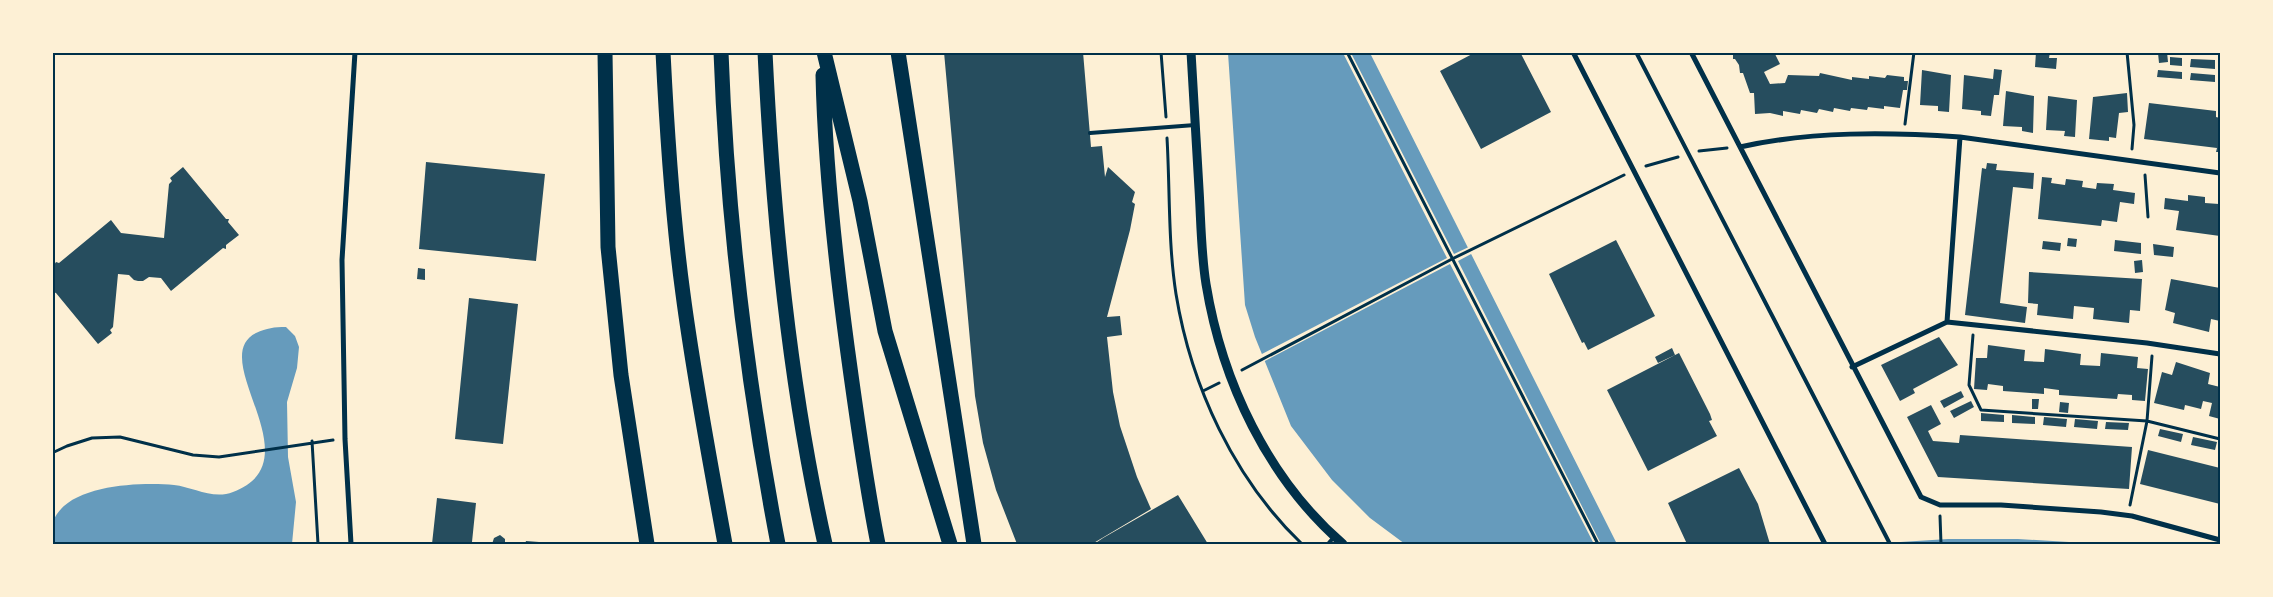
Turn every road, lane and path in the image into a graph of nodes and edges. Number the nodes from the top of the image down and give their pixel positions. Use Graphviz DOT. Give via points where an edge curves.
graph roads {
  1 [pos="355,52"];
  2 [pos="605,52"];
  3 [pos="663,52"];
  4 [pos="721,52"];
  5 [pos="765,52"];
  6 [pos="823,52"];
  7 [pos="898,52"];
  8 [pos="1191,52"];
  9 [pos="1347,52"];
  10 [pos="1572,52"];
  11 [pos="1636,52"];
  12 [pos="1691,52"];
  13 [pos="1914,52"];
  14 [pos="2127,52"];
  15 [pos="1195,125"];
  16 [pos="1090,133"];
  17 [pos="1903,134"];
  18 [pos="1960,136"];
  19 [pos="1740,147"];
  20 [pos="1687,154"];
  21 [pos="2131,162"];
  22 [pos="2144,164"];
  23 [pos="1634,170"];
  24 [pos="2220,173"];
  25 [pos="2148,217"];
  26 [pos="1452,259"];
  27 [pos="1946,322"];
  28 [pos="1974,324"];
  29 [pos="2153,344"];
  30 [pos="2220,354"];
  31 [pos="1245,367"];
  32 [pos="1852,367"];
  33 [pos="2148,421"];
  34 [pos="345,439"];
  35 [pos="2220,439"];
  36 [pos="312,441"];
  37 [pos="52,453"];
  38 [pos="2128,516"];
  39 [pos="1940,520"];
  40 [pos="1334,537"];
  41 [pos="2220,540"];
  42 [pos="318,544"];
  43 [pos="351,544"];
  44 [pos="647,544"];
  45 [pos="725,544"];
  46 [pos="778,544"];
  47 [pos="825,544"];
  48 [pos="878,544"];
  49 [pos="950,544"];
  50 [pos="974,544"];
  51 [pos="1328,544"];
  52 [pos="1343,544"];
  53 [pos="1598,544"];
  54 [pos="1825,544"];
  55 [pos="1890,544"];
  56 [pos="1941,544"];
  1 -- 34 [label="street" via="342,260"];
  2 -- 44 [label="highway" via="608,247 620,375"];
  3 -- 45 [label="highway" via="683,292 697,395"];
  4 -- 46 [label="highway" via="730,196 744,335"];
  5 -- 47 [label="highway" via="775,202 793,365"];
  6 -- 48 [label="highway" via="830,199 840,293"];
  6 -- 49 [label="highway" via="860,201 885,331"];
  7 -- 50 [label="highway"];
  8 -- 15 [label="street"];
  9 -- 26 [label="path"];
  10 -- 23 [label="street"];
  11 -- 20 [label="lane"];
  12 -- 19 [label="street"];
  13 -- 17 [label="path"];
  14 -- 21 [label="path" via="2134,125"];
  15 -- 16 [label="lane"];
  15 -- 40 [label="street" via="1206,283 1219,342 1241,402 1266,451 1309,510"];
  17 -- 18 [label="street"];
  17 -- 19 [label="street" via="1800,137"];
  18 -- 21 [label="street"];
  18 -- 27 [label="street"];
  19 -- 20 [label="path"];
  19 -- 32 [label="street"];
  20 -- 23 [label="path"];
  20 -- 55 [label="lane"];
  21 -- 22 [label="street"];
  22 -- 24 [label="street"];
  22 -- 25 [label="path"];
  23 -- 26 [label="path"];
  23 -- 54 [label="street"];
  26 -- 31 [label="path"];
  26 -- 53 [label="path"];
  27 -- 28 [label="street"];
  27 -- 32 [label="street"];
  28 -- 29 [label="street"];
  28 -- 33 [label="path" via="1969,385 1981,410"];
  29 -- 30 [label="street"];
  29 -- 33 [label="path"];
  32 -- 38 [label="street" via="1921,497 1940,505 2001,505"];
  33 -- 35 [label="path"];
  33 -- 38 [label="path"];
  34 -- 36 [label="path"];
  34 -- 43 [label="street"];
  36 -- 37 [label="path" via="219,457 193,455 120,437 92,438"];
  36 -- 42 [label="path"];
  38 -- 41 [label="street"];
  39 -- 56 [label="path"];
  40 -- 51 [label="lane"];
  40 -- 52 [label="street"];
}
